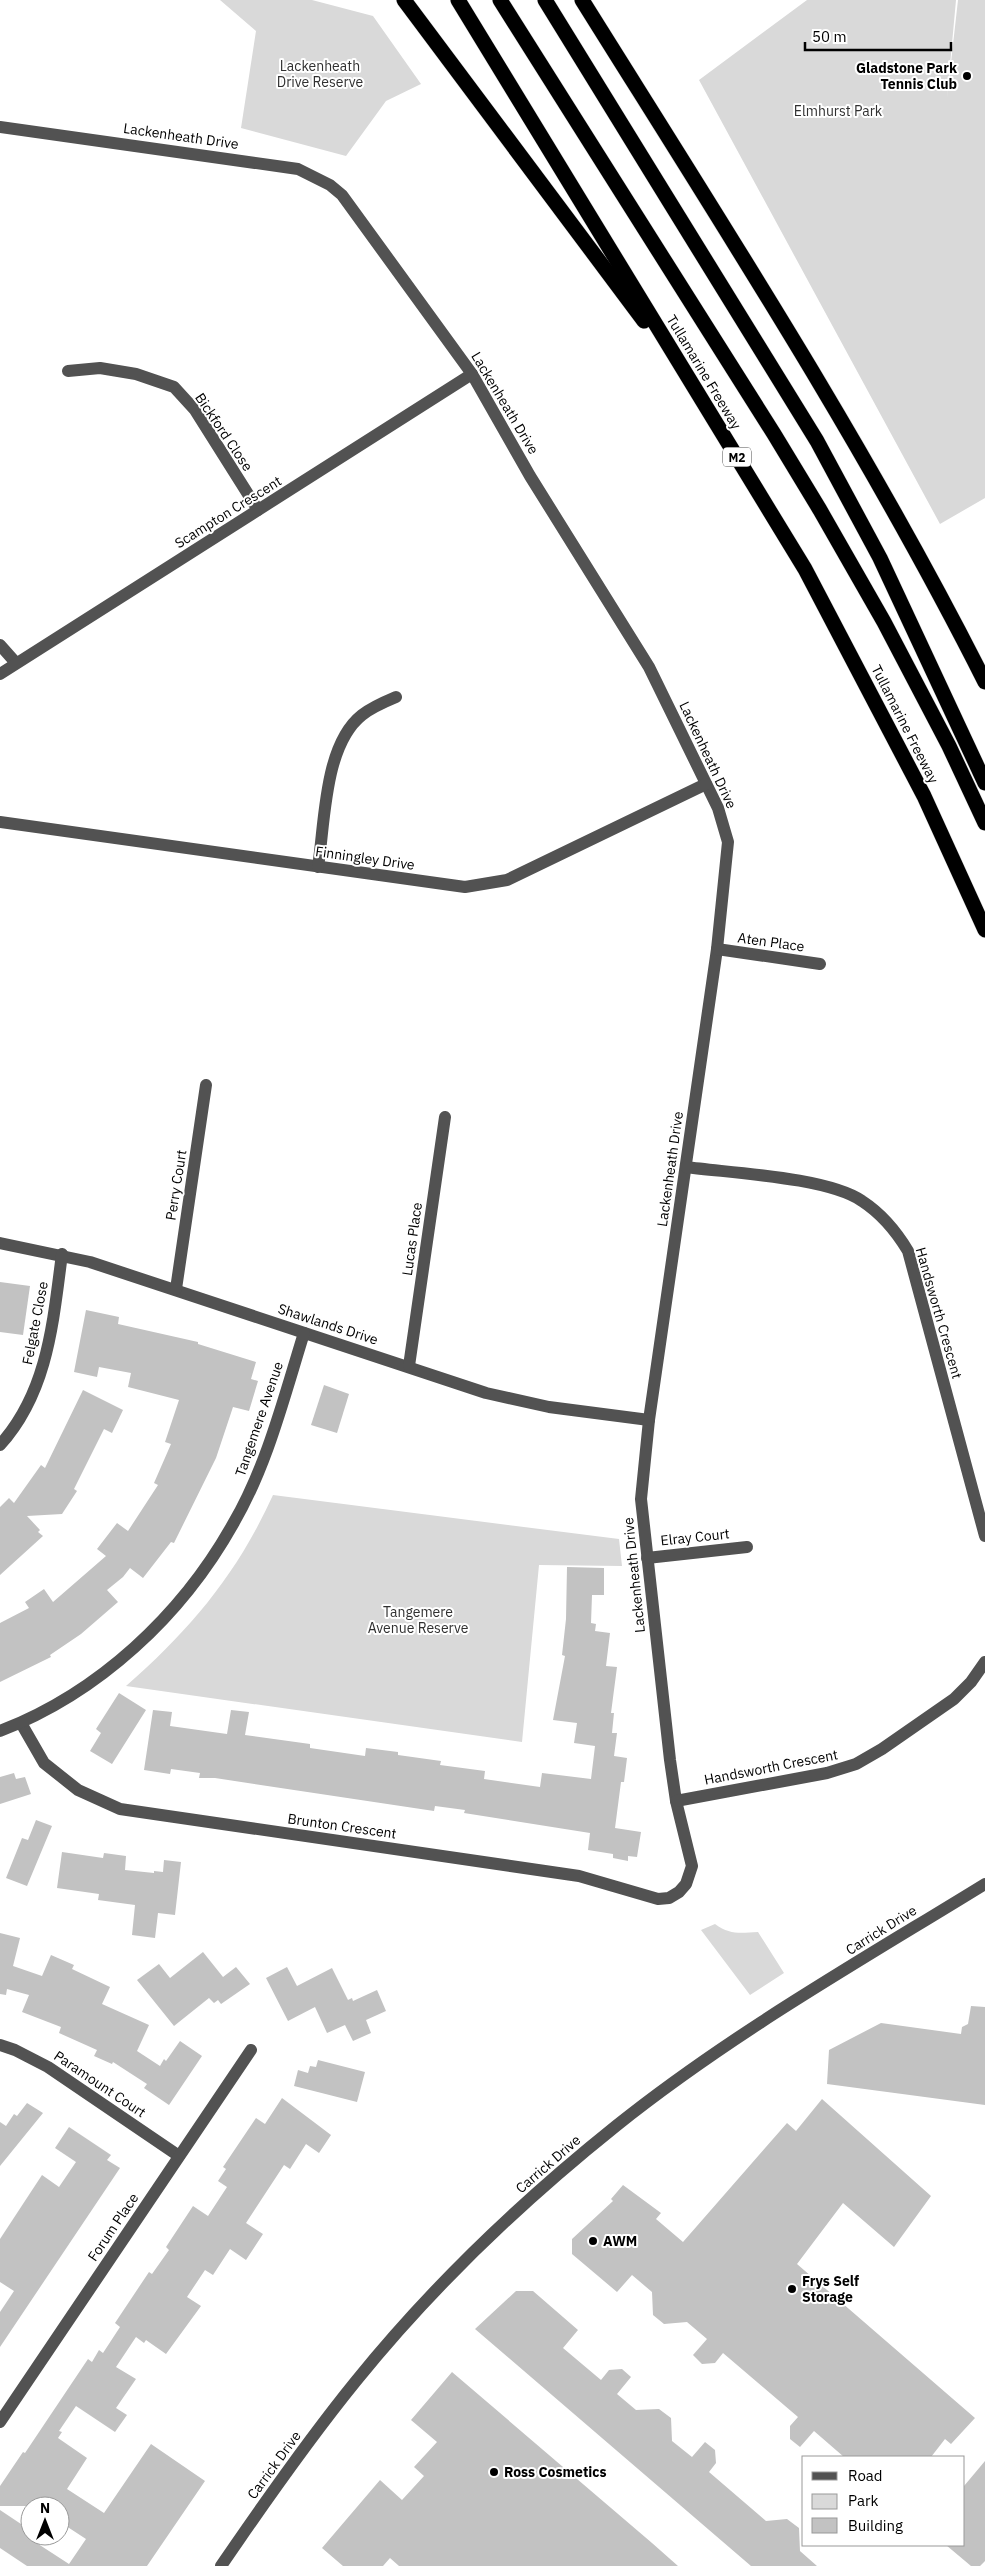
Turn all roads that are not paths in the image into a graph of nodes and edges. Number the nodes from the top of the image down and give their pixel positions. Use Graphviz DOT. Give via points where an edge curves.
graph roads {
  1 [pos="404,0"];
  2 [pos="458,0"];
  3 [pos="500,0"];
  4 [pos="545,0"];
  5 [pos="582,0"];
  6 [pos="594,0"];
  7 [pos="0,127"];
  8 [pos="708,202"];
  9 [pos="68,371"];
  10 [pos="472,374"];
  11 [pos="693,386"];
  12 [pos="258,510"];
  13 [pos="0,644"];
  14 [pos="16,664"];
  15 [pos="0,674"];
  16 [pos="985,682"];
  17 [pos="396,697"];
  18 [pos="985,783"];
  19 [pos="706,784"];
  20 [pos="0,822"];
  21 [pos="985,824"];
  22 [pos="318,867"];
  23 [pos="985,930"];
  24 [pos="717,949"];
  25 [pos="820,964"];
  26 [pos="206,1085"];
  27 [pos="445,1117"];
  28 [pos="686,1167"];
  29 [pos="0,1244"];
  30 [pos="62,1254"];
  31 [pos="176,1289"];
  32 [pos="304,1333"];
  33 [pos="409,1366"];
  34 [pos="649,1420"];
  35 [pos="0,1445"];
  36 [pos="985,1536"];
  37 [pos="747,1547"];
  38 [pos="647,1558"];
  39 [pos="985,1662"];
  40 [pos="21,1723"];
  41 [pos="0,1731"];
  42 [pos="676,1801"];
  43 [pos="686,1884"];
  44 [pos="985,1884"];
  45 [pos="0,2045"];
  46 [pos="251,2050"];
  47 [pos="179,2156"];
  48 [pos="0,2422"];
  49 [pos="221,2566"];
  1 -- 11 [label="highway"];
  2 -- 11 [label="highway, Tullamarine Freeway / M2"];
  3 -- 21 [label="highway, Tullamarine Freeway" via="815,502 884,622 949,746"];
  4 -- 18 [label="highway" via="816,441 880,558"];
  5 -- 8 [label="highway"];
  6 -- 8 [label="highway"];
  7 -- 10 [label="street, Lackenheath Drive" via="298,168 342,195"];
  8 -- 16 [label="highway" via="871,472"];
  9 -- 12 [label="street, Bickford Close" via="100,368 136,374 174,387 194,410"];
  10 -- 12 [label="street, Scampton Crescent"];
  10 -- 19 [label="street, Lackenheath Drive" via="530,476 649,667"];
  11 -- 23 [label="highway, Tullamarine Freeway / M2" via="805,569 924,796"];
  12 -- 14 [label="street, Scampton Crescent"];
  13 -- 14 [label="street"];
  14 -- 15 [label="street, Scampton Crescent"];
  17 -- 22 [label="street" via="360,716 336,752"];
  19 -- 22 [label="street, Finningley Drive" via="528,871 487,885 465,887"];
  19 -- 24 [label="street, Lackenheath Drive" via="718,808 728,842"];
  20 -- 22 [label="street, Finningley Drive"];
  24 -- 25 [label="street, Aten Place"];
  24 -- 28 [label="street, Lackenheath Drive"];
  26 -- 31 [label="street, Perry Court"];
  27 -- 33 [label="street, Lucas Place"];
  28 -- 34 [label="street, Lackenheath Drive"];
  28 -- 36 [label="street, Handsworth Crescent" via="840,1190 861,1200 899,1235 908,1251"];
  29 -- 30 [label="street, Shawlands Drive"];
  30 -- 31 [label="street, Shawlands Drive"];
  30 -- 35 [label="street, Felgate Close" via="44,1365 30,1401"];
  31 -- 32 [label="street, Shawlands Drive"];
  32 -- 33 [label="street, Shawlands Drive"];
  32 -- 40 [label="street, Tangemere Avenue" via="254,1481 234,1524 200,1576 180,1602 128,1654 71,1694"];
  33 -- 34 [label="street, Shawlands Drive" via="486,1393 549,1407"];
  34 -- 38 [label="street, Lackenheath Drive" via="642,1499"];
  37 -- 38 [label="street, Elray Court"];
  38 -- 42 [label="street, Lackenheath Drive"];
  39 -- 42 [label="street, Handsworth Crescent" via="954,1698 856,1764 827,1773"];
  40 -- 41 [label="street, Tangemere Avenue"];
  40 -- 43 [label="street, Brunton Crescent" via="44,1763 78,1790 120,1808 569,1875 658,1899 669,1898"];
  42 -- 43 [label="street, Lackenheath Drive" via="692,1866"];
  44 -- 49 [label="street, Carrick Drive" via="694,2067 616,2126 529,2200 452,2274 356,2380"];
  45 -- 47 [label="street, Paramount Court" via="48,2067"];
  46 -- 47 [label="street, Forum Place"];
  47 -- 48 [label="street, Forum Place"];
}
